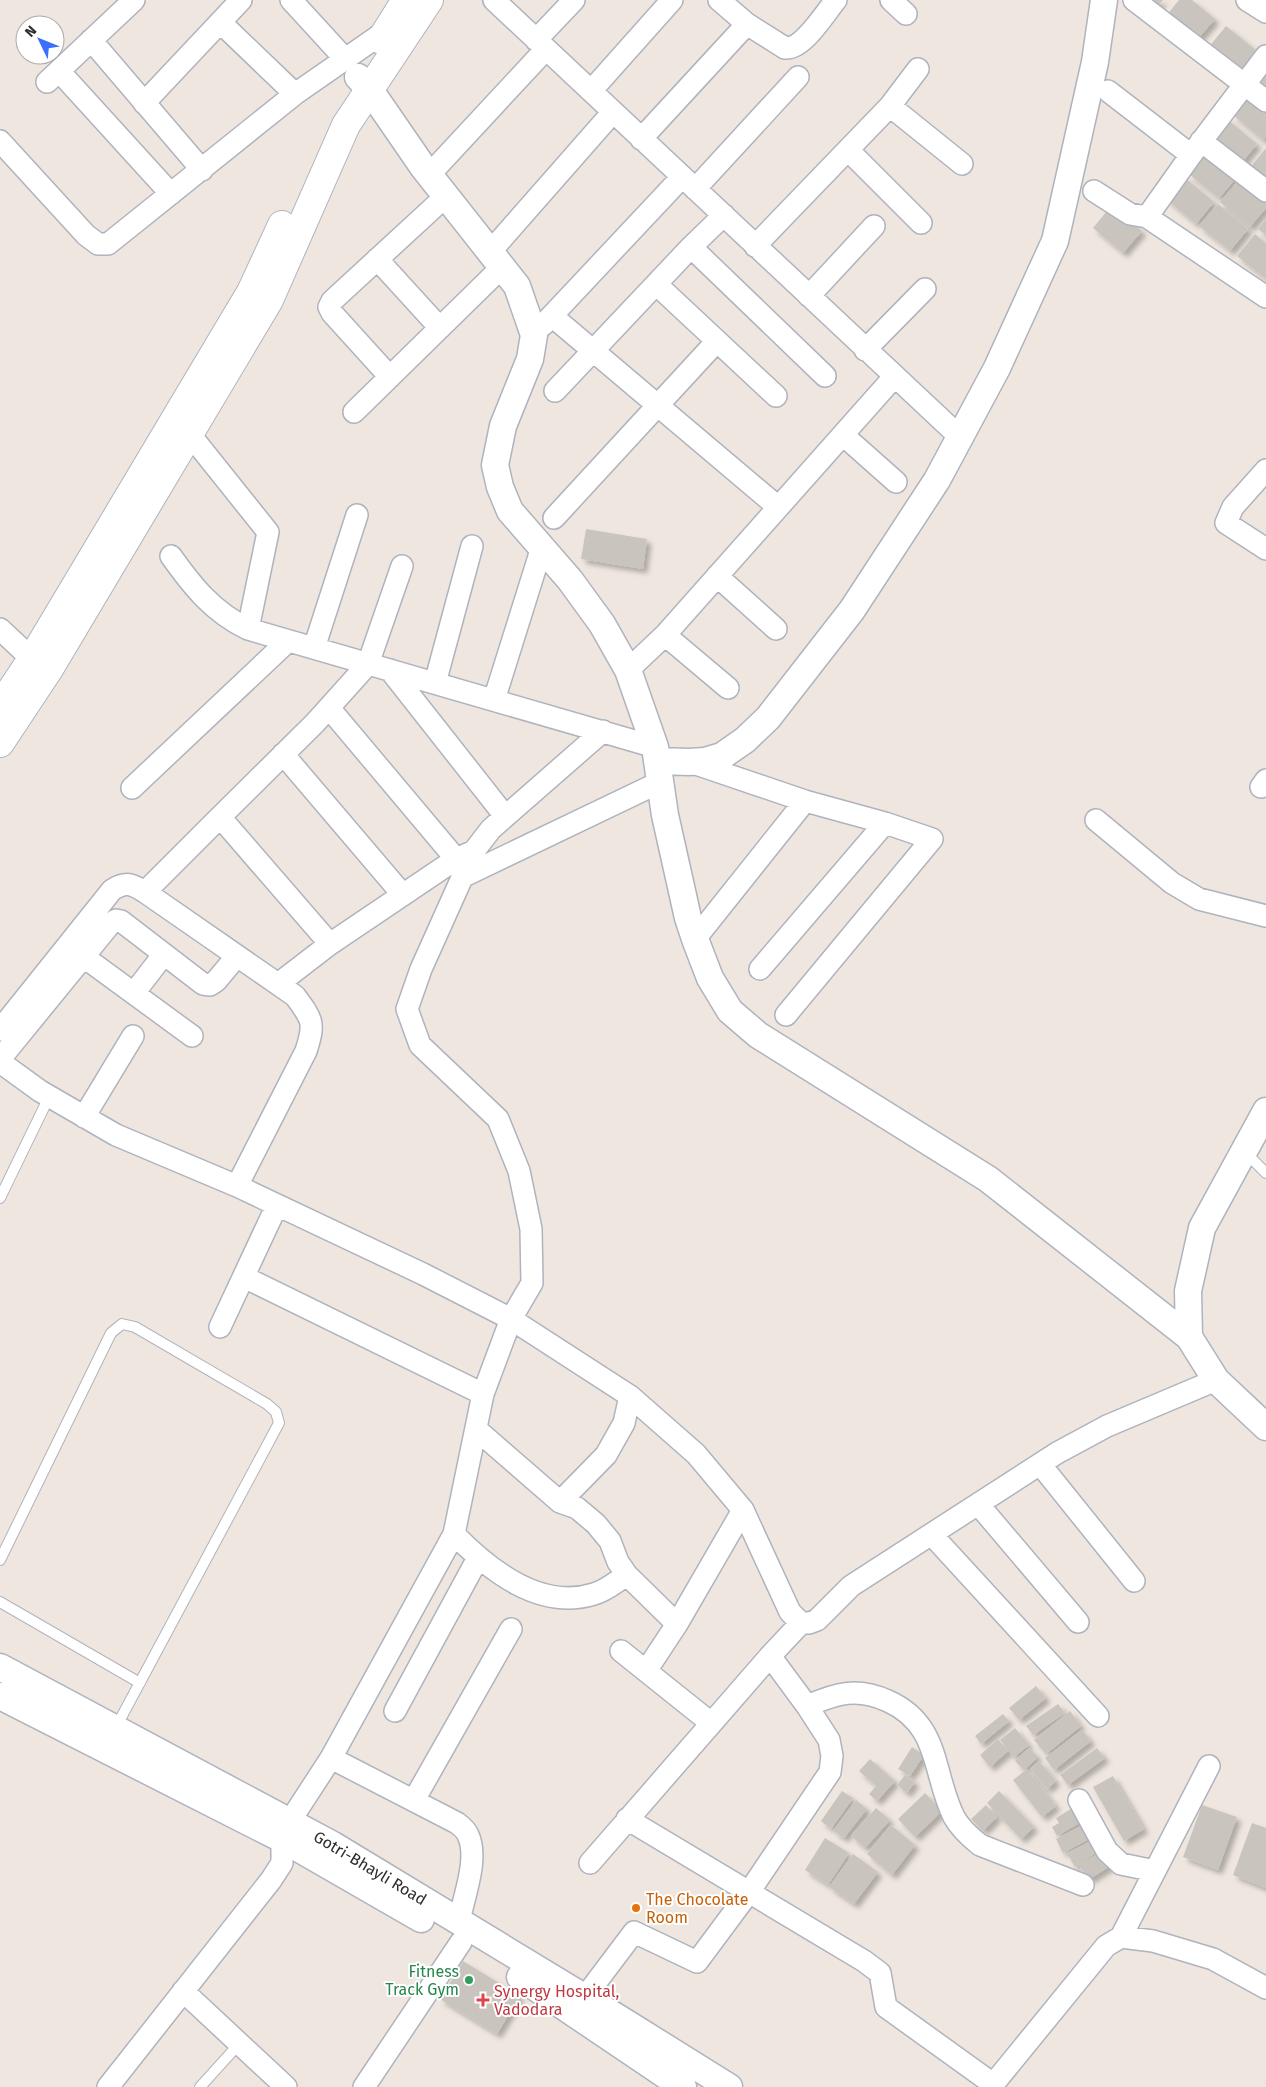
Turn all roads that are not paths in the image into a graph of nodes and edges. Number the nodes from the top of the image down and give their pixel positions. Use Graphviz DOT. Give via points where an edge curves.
graph roads {
  1 [pos="134,0"];
  2 [pos="241,0"];
  3 [pos="292,0"];
  4 [pos="494,0"];
  5 [pos="574,0"];
  6 [pos="672,0"];
  7 [pos="836,0"];
  8 [pos="891,0"];
  9 [pos="1104,0"];
  10 [pos="1134,0"];
  11 [pos="421,1"];
  12 [pos="727,3"];
  13 [pos="906,14"];
  14 [pos="220,22"];
  15 [pos="747,24"];
  16 [pos="91,40"];
  17 [pos="541,44"];
  18 [pos="1266,56"];
  19 [pos="918,69"];
  20 [pos="358,76"];
  21 [pos="798,77"];
  22 [pos="1245,85"];
  23 [pos="591,91"];
  24 [pos="1108,91"];
  25 [pos="294,94"];
  26 [pos="1266,101"];
  27 [pos="144,103"];
  28 [pos="890,106"];
  29 [pos="613,112"];
  30 [pos="641,139"];
  31 [pos="0,140"];
  32 [pos="1196,148"];
  33 [pos="848,150"];
  34 [pos="962,164"];
  35 [pos="202,170"];
  36 [pos="429,175"];
  37 [pos="688,183"];
  38 [pos="1094,191"];
  39 [pos="1266,191"];
  40 [pos="171,194"];
  41 [pos="446,196"];
  42 [pos="724,215"];
  43 [pos="1147,217"];
  44 [pos="921,223"];
  45 [pos="874,226"];
  46 [pos="755,246"];
  47 [pos="691,247"];
  48 [pos="376,259"];
  49 [pos="496,260"];
  50 [pos="656,284"];
  51 [pos="925,289"];
  52 [pos="809,296"];
  53 [pos="1266,297"];
  54 [pos="552,316"];
  55 [pos="440,328"];
  56 [pos="534,335"];
  57 [pos="717,341"];
  58 [pos="865,350"];
  59 [pos="593,351"];
  60 [pos="825,376"];
  61 [pos="390,377"];
  62 [pos="894,377"];
  63 [pos="555,391"];
  64 [pos="776,396"];
  65 [pos="658,405"];
  66 [pos="354,412"];
  67 [pos="183,425"];
  68 [pos="843,435"];
  69 [pos="961,438"];
  70 [pos="1266,470"];
  71 [pos="896,482"];
  72 [pos="778,507"];
  73 [pos="357,515"];
  74 [pos="554,518"];
  75 [pos="472,546"];
  76 [pos="542,547"];
  77 [pos="1266,549"];
  78 [pos="170,556"];
  79 [pos="402,566"];
  80 [pos="717,576"];
  81 [pos="0,629"];
  82 [pos="248,629"];
  83 [pos="776,629"];
  84 [pos="665,635"];
  85 [pos="288,641"];
  86 [pos="314,648"];
  87 [pos="32,659"];
  88 [pos="368,664"];
  89 [pos="390,670"];
  90 [pos="628,670"];
  91 [pos="435,683"];
  92 [pos="728,688"];
  93 [pos="494,700"];
  94 [pos="0,707"];
  95 [pos="329,708"];
  96 [pos="603,732"];
  97 [pos="0,744"];
  98 [pos="284,754"];
  99 [pos="689,762"];
  100 [pos="657,763"];
  101 [pos="132,788"];
  102 [pos="805,801"];
  103 [pos="506,816"];
  104 [pos="220,817"];
  105 [pos="1096,820"];
  106 [pos="884,823"];
  107 [pos="464,862"];
  108 [pos="145,892"];
  109 [pos="403,895"];
  110 [pos="1266,916"];
  111 [pos="695,939"];
  112 [pos="330,944"];
  113 [pos="164,954"];
  114 [pos="237,956"];
  115 [pos="84,957"];
  116 [pos="760,969"];
  117 [pos="278,984"];
  118 [pos="134,994"];
  119 [pos="786,1015"];
  120 [pos="0,1030"];
  121 [pos="133,1036"];
  122 [pos="192,1036"];
  123 [pos="0,1061"];
  124 [pos="49,1097"];
  125 [pos="1266,1111"];
  126 [pos="84,1117"];
  127 [pos="1244,1151"];
  128 [pos="1266,1172"];
  129 [pos="237,1186"];
  130 [pos="0,1198"];
  131 [pos="277,1205"];
  132 [pos="244,1277"];
  133 [pos="511,1319"];
  134 [pos="220,1327"];
  135 [pos="1189,1337"];
  136 [pos="1216,1380"];
  137 [pos="483,1394"];
  138 [pos="630,1396"];
  139 [pos="1266,1427"];
  140 [pos="476,1429"];
  141 [pos="1040,1464"];
  142 [pos="560,1502"];
  143 [pos="978,1504"];
  144 [pos="743,1510"];
  145 [pos="454,1534"];
  146 [pos="932,1535"];
  147 [pos="478,1558"];
  148 [pos="0,1560"];
  149 [pos="627,1575"];
  150 [pos="1134,1581"];
  151 [pos="0,1602"];
  152 [pos="1078,1622"];
  153 [pos="801,1623"];
  154 [pos="677,1624"];
  155 [pos="512,1629"];
  156 [pos="621,1651"];
  157 [pos="770,1656"];
  158 [pos="0,1667"];
  159 [pos="646,1672"];
  160 [pos="140,1683"];
  161 [pos="0,1696"];
  162 [pos="807,1706"];
  163 [pos="395,1711"];
  164 [pos="1098,1716"];
  165 [pos="711,1724"];
  166 [pos="115,1730"];
  167 [pos="331,1758"];
  168 [pos="1209,1766"];
  169 [pos="414,1800"];
  170 [pos="1079,1800"];
  171 [pos="627,1819"];
  172 [pos="286,1830"];
  173 [pos="590,1863"];
  174 [pos="1155,1871"];
  175 [pos="1083,1885"];
  176 [pos="749,1892"];
  177 [pos="460,1932"];
  178 [pos="1121,1937"];
  179 [pos="1264,1984"];
  180 [pos="183,1991"];
  181 [pos="585,1997"];
  182 [pos="239,2044"];
  183 [pos="992,2085"];
  184 [pos="108,2087"];
  185 [pos="200,2087"];
  186 [pos="286,2087"];
  187 [pos="364,2087"];
  188 [pos="683,2087"];
  189 [pos="730,2087"];
  1 -- 16 [label="street"];
  2 -- 14 [label="street"];
  3 -- 20 [label="street"];
  4 -- 17 [label="street"];
  5 -- 17 [label="street"];
  6 -- 23 [label="street"];
  7 -- 15 [label="street" via="800,44 791,49"];
  8 -- 13 [label="street"];
  9 -- 69 [label="street" via="1095,62 1055,241"];
  10 -- 22 [label="street"];
  11 -- 20 [label="main road"];
  11 -- 20 [label="main road" via="387,30"];
  12 -- 15 [label="street"];
  14 -- 25 [label="street"];
  14 -- 27 [label="street"];
  15 -- 30 [label="street"];
  16 -- 27 [label="street"];
  16 -- 40 [label="street" via="53,76"];
  17 -- 23 [label="street"];
  17 -- 36 [label="street"];
  18 -- 22 [label="street"];
  19 -- 28 [label="street"];
  20 -- 25 [label="street"];
  20 -- 36 [label="street"];
  20 -- 67 [label="main road" via="333,117 251,292"];
  21 -- 37 [label="street"];
  22 -- 26 [label="street"];
  22 -- 32 [label="street"];
  23 -- 29 [label="street"];
  24 -- 32 [label="street"];
  25 -- 35 [label="street"];
  27 -- 35 [label="street"];
  28 -- 33 [label="street"];
  28 -- 34 [label="street"];
  29 -- 30 [label="street"];
  29 -- 49 [label="street"];
  30 -- 37 [label="street"];
  31 -- 40 [label="street" via="86,235 98,244 108,244"];
  32 -- 39 [label="street"];
  32 -- 43 [label="street"];
  33 -- 44 [label="street"];
  33 -- 46 [label="street"];
  35 -- 40 [label="street"];
  36 -- 41 [label="street"];
  37 -- 42 [label="street"];
  37 -- 54 [label="street"];
  38 -- 43 [label="street" via="1130,214"];
  41 -- 48 [label="street"];
  41 -- 49 [label="street"];
  42 -- 46 [label="street"];
  42 -- 47 [label="street"];
  43 -- 53 [label="street"];
  45 -- 52 [label="street"];
  46 -- 52 [label="street"];
  47 -- 50 [label="street"];
  47 -- 60 [label="street"];
  48 -- 55 [label="street"];
  48 -- 61 [label="street" via="332,300 329,307"];
  49 -- 55 [label="street"];
  49 -- 56 [label="street" via="517,286"];
  50 -- 57 [label="street"];
  50 -- 59 [label="street"];
  51 -- 58 [label="street"];
  52 -- 58 [label="street"];
  54 -- 56 [label="street"];
  54 -- 59 [label="street"];
  55 -- 61 [label="street"];
  56 -- 76 [label="street" via="530,359 503,426 495,465 510,511"];
  57 -- 64 [label="street"];
  57 -- 65 [label="street"];
  58 -- 62 [label="street"];
  59 -- 63 [label="street"];
  59 -- 65 [label="street"];
  61 -- 66 [label="street"];
  62 -- 68 [label="street"];
  62 -- 69 [label="street"];
  65 -- 72 [label="street"];
  65 -- 74 [label="street"];
  67 -- 82 [label="street" via="268,532"];
  67 -- 87 [label="main road"];
  67 -- 97 [label="main road" via="49,669"];
  68 -- 71 [label="street"];
  68 -- 72 [label="street"];
  69 -- 99 [label="street" via="852,610 768,718 722,756"];
  70 -- 77 [label="street" via="1233,507 1226,523"];
  72 -- 80 [label="street"];
  73 -- 86 [label="street"];
  75 -- 91 [label="street"];
  76 -- 90 [label="street" via="602,624"];
  76 -- 93 [label="street"];
  78 -- 82 [label="street" via="211,605"];
  79 -- 88 [label="street"];
  80 -- 83 [label="street"];
  80 -- 84 [label="street"];
  81 -- 87 [label="street"];
  82 -- 85 [label="street"];
  84 -- 90 [label="street"];
  84 -- 92 [label="street"];
  85 -- 86 [label="street"];
  85 -- 101 [label="street"];
  86 -- 88 [label="street"];
  87 -- 94 [label="main road"];
  88 -- 89 [label="street"];
  88 -- 95 [label="street"];
  89 -- 91 [label="street"];
  89 -- 103 [label="street"];
  90 -- 100 [label="street"];
  91 -- 93 [label="street"];
  93 -- 96 [label="street"];
  95 -- 98 [label="street"];
  95 -- 107 [label="street"];
  96 -- 100 [label="street"];
  96 -- 103 [label="street"];
  98 -- 104 [label="street"];
  98 -- 109 [label="street"];
  99 -- 100 [label="street"];
  99 -- 102 [label="street"];
  100 -- 107 [label="street"];
  100 -- 111 [label="street" via="667,824"];
  102 -- 106 [label="street"];
  102 -- 111 [label="street"];
  103 -- 107 [label="street"];
  104 -- 108 [label="street"];
  104 -- 112 [label="street"];
  105 -- 110 [label="street" via="1172,883 1199,899"];
  106 -- 116 [label="street"];
  106 -- 119 [label="street" via="932,840"];
  107 -- 109 [label="street"];
  107 -- 133 [label="street" via="407,1008 420,1045 498,1119 519,1171 531,1229 532,1283"];
  108 -- 114 [label="street"];
  108 -- 120 [label="street" via="131,883 121,884 112,890"];
  109 -- 112 [label="street"];
  111 -- 135 [label="street" via="710,978 730,1010 758,1035 988,1179"];
  112 -- 117 [label="street"];
  113 -- 114 [label="street" via="203,984 210,985"];
  113 -- 115 [label="street" via="116,920"];
  113 -- 118 [label="street"];
  114 -- 117 [label="street"];
  115 -- 118 [label="street"];
  115 -- 123 [label="street"];
  117 -- 129 [label="street" via="296,996 310,1017 312,1034"];
  118 -- 122 [label="street"];
  121 -- 126 [label="street"];
  123 -- 124 [label="street"];
  124 -- 126 [label="street"];
  124 -- 130 [label="lane"];
  125 -- 127 [label="street"];
  126 -- 129 [label="street" via="116,1135"];
  127 -- 128 [label="lane"];
  127 -- 135 [label="street" via="1202,1228 1188,1291"];
  129 -- 131 [label="street"];
  131 -- 132 [label="street"];
  131 -- 133 [label="street"];
  132 -- 134 [label="street"];
  132 -- 137 [label="street"];
  133 -- 137 [label="street"];
  133 -- 138 [label="street"];
  135 -- 136 [label="street"];
  136 -- 139 [label="street"];
  136 -- 141 [label="street" via="1107,1426"];
  137 -- 140 [label="street"];
  138 -- 142 [label="street" via="624,1423 606,1455"];
  138 -- 144 [label="street" via="696,1454"];
  140 -- 142 [label="street"];
  140 -- 145 [label="street"];
  141 -- 143 [label="street"];
  141 -- 150 [label="street"];
  142 -- 149 [label="street" via="577,1508 596,1524 610,1541"];
  143 -- 146 [label="street"];
  143 -- 152 [label="street"];
  144 -- 153 [label="street" via="790,1612"];
  144 -- 154 [label="street"];
  145 -- 147 [label="street"];
  145 -- 167 [label="street"];
  146 -- 153 [label="street" via="852,1586 817,1620"];
  146 -- 164 [label="street"];
  147 -- 149 [label="street" via="540,1595 571,1598 595,1594"];
  147 -- 163 [label="street"];
  148 -- 160 [label="lane" via="111,1333 122,1324 135,1327 267,1404 276,1412 279,1423"];
  149 -- 154 [label="street"];
  151 -- 160 [label="lane"];
  153 -- 157 [label="street"];
  154 -- 159 [label="street"];
  155 -- 169 [label="street"];
  156 -- 159 [label="street"];
  157 -- 162 [label="street"];
  157 -- 165 [label="street"];
  158 -- 166 [label="street, Gotri-Bhayli Road"];
  159 -- 165 [label="street"];
  160 -- 166 [label="lane"];
  161 -- 172 [label="street, Gotri-Bhayli Road"];
  162 -- 175 [label="street" via="848,1692 866,1694 897,1705 915,1718 925,1732 954,1817 966,1833 980,1845"];
  162 -- 176 [label="street" via="829,1740 830,1772"];
  165 -- 171 [label="street"];
  166 -- 172 [label="street, Gotri-Bhayli Road"];
  167 -- 169 [label="street"];
  167 -- 172 [label="street"];
  168 -- 174 [label="street"];
  169 -- 177 [label="street" via="457,1823 467,1832 473,1858"];
  170 -- 174 [label="street" via="1107,1851 1121,1864"];
  171 -- 173 [label="street"];
  171 -- 176 [label="street"];
  172 -- 177 [label="street, Gotri-Bhayli Road"];
  172 -- 180 [label="street" via="282,1863"];
  174 -- 178 [label="street"];
  176 -- 181 [label="street" via="697,1962 634,1932"];
  176 -- 183 [label="street" via="880,1972 886,2007"];
  177 -- 181 [label="street, Gotri-Bhayli Road"];
  177 -- 187 [label="street"];
  177 -- 188 [label="street, Gotri-Bhayli Road" via="505,1967"];
  178 -- 179 [label="street" via="1153,1941 1213,1959"];
  178 -- 183 [label="street" via="1106,1946"];
  180 -- 182 [label="street"];
  180 -- 184 [label="street"];
  181 -- 189 [label="street, Gotri-Bhayli Road"];
  182 -- 185 [label="lane"];
  182 -- 186 [label="street"];
}
